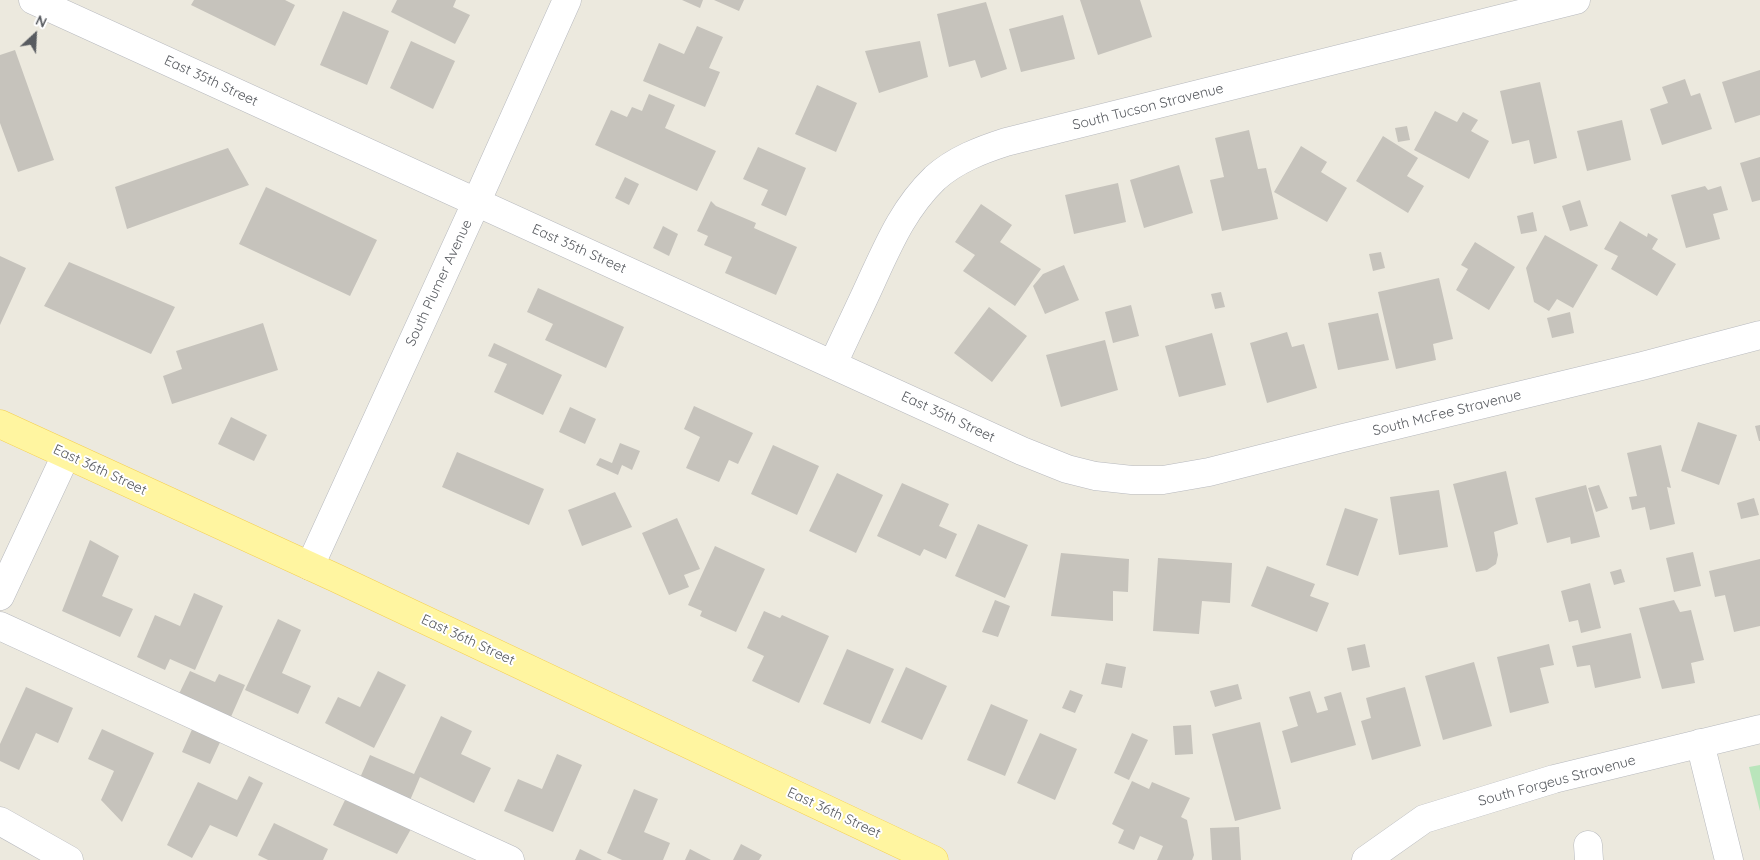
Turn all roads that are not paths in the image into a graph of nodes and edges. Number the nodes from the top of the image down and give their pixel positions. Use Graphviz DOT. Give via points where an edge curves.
graph roads {
  1 [pos="33,0"];
  2 [pos="566,0"];
  3 [pos="1576,0"];
  4 [pos="476,203"];
  5 [pos="1760,335"];
  6 [pos="833,364"];
  7 [pos="0,424"];
  8 [pos="66,455"];
  9 [pos="1132,480"];
  10 [pos="310,566"];
  11 [pos="0,596"];
  12 [pos="0,626"];
  13 [pos="1760,729"];
  14 [pos="1700,743"];
  15 [pos="0,821"];
  16 [pos="69,860"];
  17 [pos="510,860"];
  18 [pos="934,860"];
  19 [pos="1366,860"];
  20 [pos="1729,860"];
  1 -- 4 [label="street, East 35th Street"];
  2 -- 4 [label="street, South Plumer Avenue"];
  3 -- 6 [label="street, South Tucson Stravenue" via="1006,142 962,159 936,177 898,224"];
  4 -- 6 [label="street, East 35th Street"];
  4 -- 10 [label="street, South Plumer Avenue"];
  5 -- 9 [label="street, South McFee Stravenue" via="1209,472 1163,480"];
  6 -- 9 [label="street, East 35th Street" via="1066,469"];
  7 -- 8 [label="main road, East 36th Street"];
  8 -- 10 [label="main road, East 36th Street"];
  8 -- 11 [label="street"];
  10 -- 18 [label="main road, East 36th Street"];
  12 -- 17 [label="street"];
  13 -- 14 [label="street, South Forgeus Stravenue"];
  14 -- 19 [label="street, South Forgeus Stravenue" via="1554,779 1424,819"];
  14 -- 20 [label="street"];
  15 -- 16 [label="street"];
}
